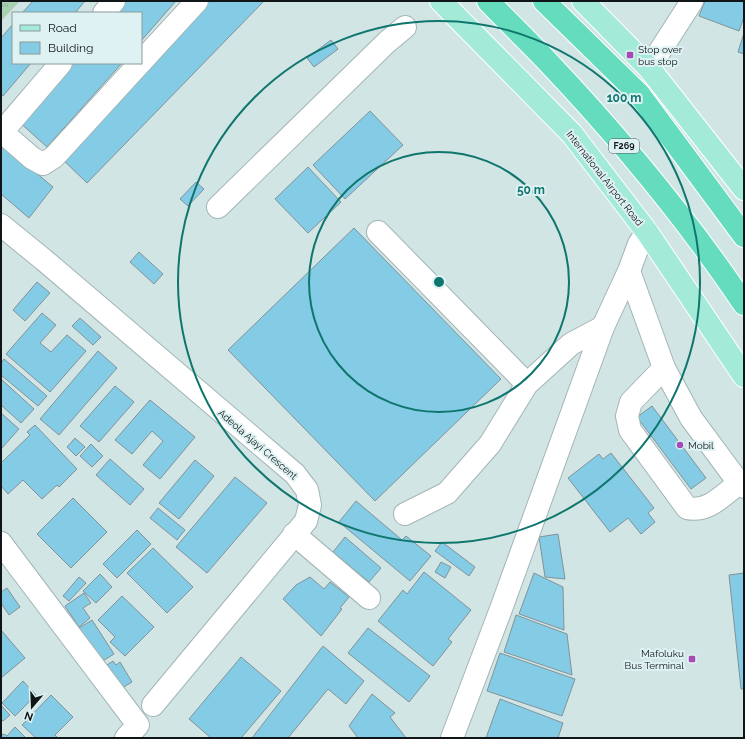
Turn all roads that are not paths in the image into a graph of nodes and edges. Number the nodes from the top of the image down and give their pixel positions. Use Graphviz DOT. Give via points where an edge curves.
graph roads {
  1 [pos="114,1"];
  2 [pos="197,1"];
  3 [pos="441,1"];
  4 [pos="488,1"];
  5 [pos="544,1"];
  6 [pos="692,1"];
  7 [pos="593,6"];
  8 [pos="105,12"];
  9 [pos="405,27"];
  10 [pos="142,62"];
  11 [pos="60,64"];
  12 [pos="140,64"];
  13 [pos="649,68"];
  14 [pos="1,131"];
  15 [pos="744,189"];
  16 [pos="218,207"];
  17 [pos="1,225"];
  18 [pos="378,232"];
  19 [pos="647,232"];
  20 [pos="744,236"];
  21 [pos="629,271"];
  22 [pos="744,304"];
  23 [pos="603,327"];
  24 [pos="664,368"];
  25 [pos="744,376"];
  26 [pos="527,384"];
  27 [pos="741,485"];
  28 [pos="405,514"];
  29 [pos="294,534"];
  30 [pos="1,543"];
  31 [pos="369,598"];
  32 [pos="153,705"];
  33 [pos="137,734"];
  34 [pos="452,738"];
  1 -- 8 [label="street"];
  2 -- 10 [label="street"];
  3 -- 19 [label="main road, International Airport Road" via="572,134"];
  4 -- 22 [label="highway, F269" via="547,61 621,143 716,262"];
  5 -- 20 [label="highway" via="639,94"];
  6 -- 13 [label="street"];
  7 -- 13 [label="main road"];
  9 -- 16 [label="street"];
  11 -- 14 [label="street"];
  12 -- 14 [label="street" via="54,157 43,164 32,158"];
  13 -- 15 [label="main road"];
  17 -- 29 [label="street, Adeola Ajayi Crescent" via="295,474 307,490 310,505 306,521"];
  18 -- 26 [label="street"];
  19 -- 21 [label="street" via="639,244"];
  19 -- 25 [label="main road, International Airport Road"];
  21 -- 23 [label="street"];
  21 -- 24 [label="street"];
  23 -- 26 [label="street" via="571,344"];
  23 -- 34 [label="street"];
  24 -- 27 [label="street" via="691,418"];
  24 -- 27 [label="street" via="631,402 627,416 630,430 687,508 695,510 709,506"];
  26 -- 28 [label="street" via="490,444 447,493"];
  29 -- 31 [label="street"];
  29 -- 32 [label="street, Adeola Ajayi Crescent"];
  30 -- 33 [label="street"];
}
